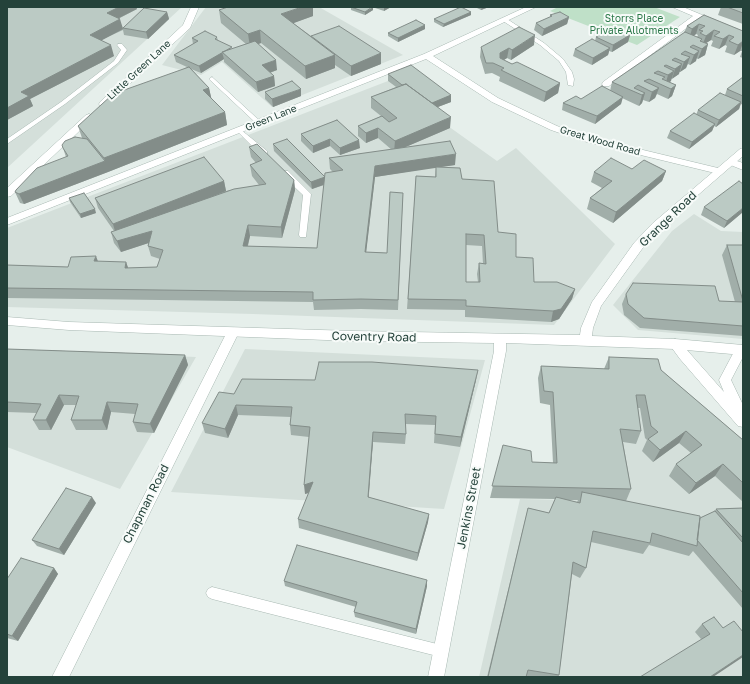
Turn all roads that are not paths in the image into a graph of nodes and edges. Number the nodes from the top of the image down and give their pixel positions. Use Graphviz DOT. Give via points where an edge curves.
graph roads {
  1 [pos="195,7"];
  2 [pos="532,7"];
  3 [pos="676,7"];
  4 [pos="698,16"];
  5 [pos="505,20"];
  6 [pos="711,21"];
  7 [pos="120,45"];
  8 [pos="427,56"];
  9 [pos="212,79"];
  10 [pos="571,84"];
  11 [pos="606,84"];
  12 [pos="259,123"];
  13 [pos="240,131"];
  14 [pos="7,142"];
  15 [pos="743,151"];
  16 [pos="268,157"];
  17 [pos="731,162"];
  18 [pos="743,167"];
  19 [pos="279,168"];
  20 [pos="719,171"];
  21 [pos="7,194"];
  22 [pos="7,222"];
  23 [pos="303,235"];
  24 [pos="7,321"];
  25 [pos="233,332"];
  26 [pos="500,340"];
  27 [pos="586,340"];
  28 [pos="675,344"];
  29 [pos="742,349"];
  30 [pos="743,419"];
  31 [pos="743,422"];
  32 [pos="212,593"];
  33 [pos="441,651"];
  34 [pos="60,677"];
  35 [pos="436,677"];
  1 -- 21 [label="street, Little Green Lane" via="187,26"];
  2 -- 5 [label="street, Green Lane"];
  3 -- 4 [label="street"];
  4 -- 6 [label="street"];
  4 -- 11 [label="street"];
  5 -- 8 [label="street, Green Lane"];
  5 -- 10 [label="lane" via="561,60 569,72"];
  7 -- 14 [label="lane" via="124,50 116,62"];
  8 -- 12 [label="street, Green Lane"];
  8 -- 20 [label="street, Great Wood Road" via="495,100 554,128 586,139"];
  9 -- 12 [label="lane"];
  12 -- 13 [label="street, Green Lane"];
  13 -- 16 [label="lane"];
  13 -- 22 [label="street, Green Lane"];
  15 -- 17 [label="street, Grange Road"];
  17 -- 18 [label="street"];
  17 -- 20 [label="street, Grange Road"];
  19 -- 23 [label="lane" via="308,194"];
  20 -- 27 [label="street, Grange Road" via="657,225 638,246 596,305 587,328"];
  24 -- 25 [label="street, Coventry Road"];
  25 -- 26 [label="street, Coventry Road"];
  25 -- 34 [label="street, Chapman Road"];
  26 -- 27 [label="street, Coventry Road"];
  26 -- 33 [label="street, Jenkins Street" via="500,351"];
  27 -- 28 [label="street, Coventry Road"];
  28 -- 29 [label="street, Coventry Road"];
  28 -- 31 [label="street"];
  29 -- 30 [label="street" via="725,380"];
  32 -- 33 [label="lane"];
  33 -- 35 [label="street, Jenkins Street"];
}
